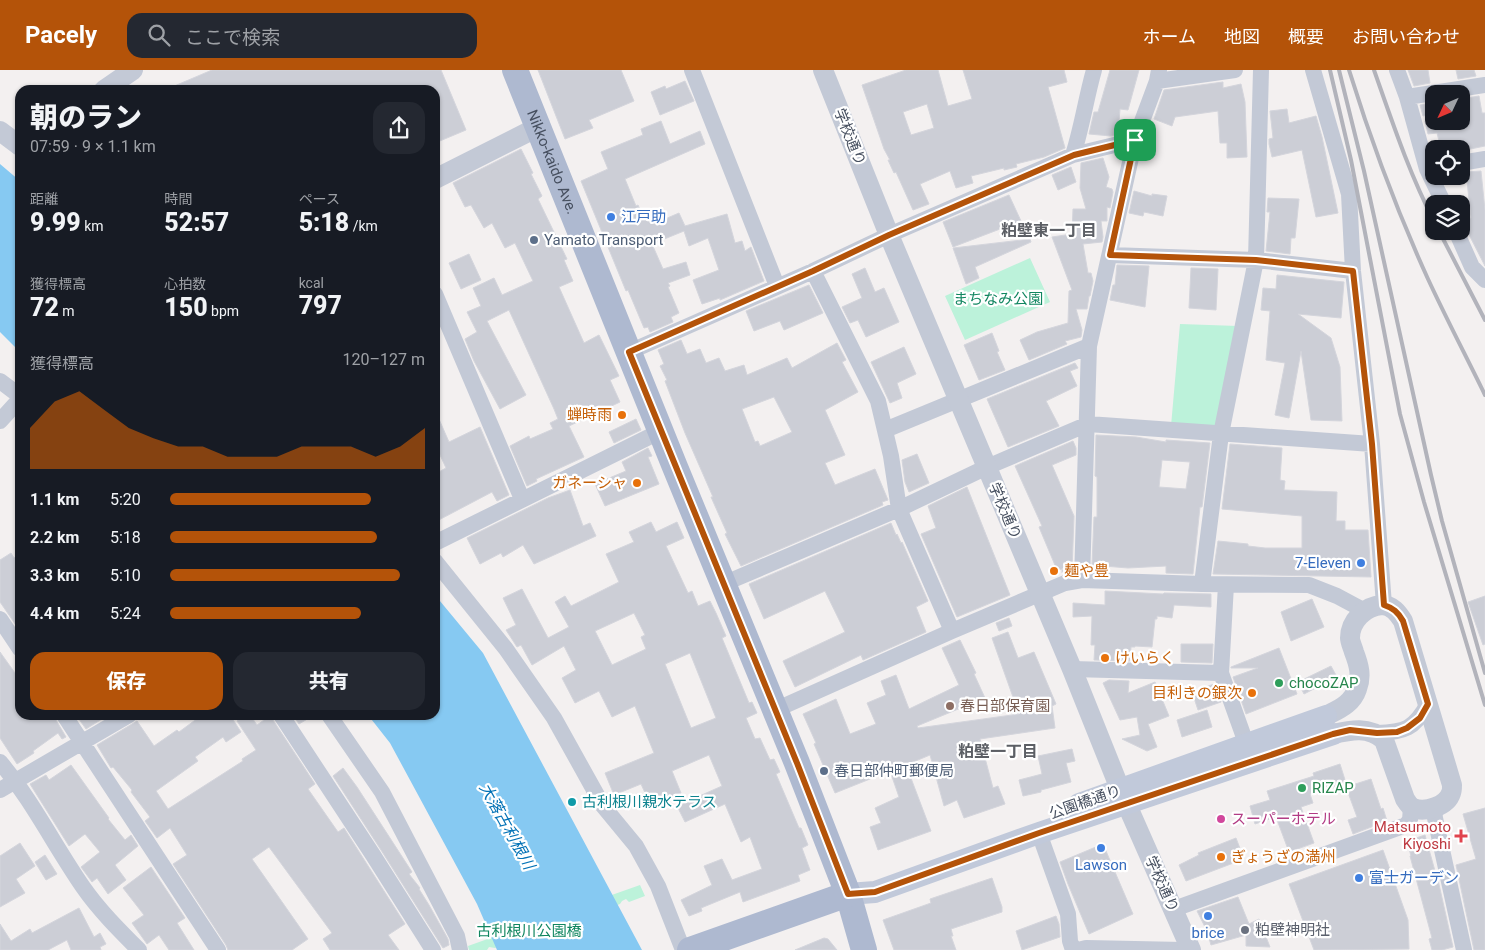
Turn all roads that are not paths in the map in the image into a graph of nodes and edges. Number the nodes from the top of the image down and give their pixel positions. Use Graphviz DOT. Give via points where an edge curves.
graph roads {
  1 [pos="133,70"];
  2 [pos="514,70"];
  3 [pos="692,70"];
  4 [pos="823,70"];
  5 [pos="1094,70"];
  6 [pos="1235,70"];
  7 [pos="1261,70"];
  8 [pos="1312,70"];
  9 [pos="1397,70"];
  10 [pos="1158,76"];
  11 [pos="1485,84"];
  12 [pos="111,85"];
  13 [pos="1407,97"];
  14 [pos="538,127"];
  15 [pos="0,131"];
  16 [pos="1135,140"];
  17 [pos="15,142"];
  18 [pos="1425,150"];
  19 [pos="1074,155"];
  20 [pos="1485,159"];
  21 [pos="1470,162"];
  22 [pos="440,176"];
  23 [pos="889,235"];
  24 [pos="1460,240"];
  25 [pos="1110,255"];
  26 [pos="1256,260"];
  27 [pos="813,271"];
  28 [pos="1353,271"];
  29 [pos="1485,280"];
  30 [pos="778,286"];
  31 [pos="440,306"];
  32 [pos="1089,346"];
  33 [pos="629,352"];
  34 [pos="0,381"];
  35 [pos="15,394"];
  36 [pos="959,400"];
  37 [pos="15,404"];
  38 [pos="0,421"];
  39 [pos="1088,424"];
  40 [pos="885,430"];
  41 [pos="661,431"];
  42 [pos="1221,434"];
  43 [pos="1372,444"];
  44 [pos="987,467"];
  45 [pos="522,499"];
  46 [pos="899,509"];
  47 [pos="440,540"];
  48 [pos="440,567"];
  49 [pos="1082,580"];
  50 [pos="724,584"];
  51 [pos="1202,584"];
  52 [pos="1226,585"];
  53 [pos="1040,593"];
  54 [pos="1374,608"];
  55 [pos="0,619"];
  56 [pos="952,631"];
  57 [pos="15,642"];
  58 [pos="1072,669"];
  59 [pos="1221,673"];
  60 [pos="1428,704"];
  61 [pos="775,710"];
  62 [pos="67,720"];
  63 [pos="120,720"];
  64 [pos="284,720"];
  65 [pos="332,720"];
  66 [pos="1330,725"];
  67 [pos="1377,733"];
  68 [pos="82,742"];
  69 [pos="1246,744"];
  70 [pos="0,762"];
  71 [pos="16,781"];
  72 [pos="0,790"];
  73 [pos="1124,796"];
  74 [pos="1411,807"];
  75 [pos="1434,808"];
  76 [pos="1039,833"];
  77 [pos="848,894"];
  78 [pos="1174,909"];
  79 [pos="138,950"];
  80 [pos="218,950"];
  81 [pos="433,950"];
  82 [pos="460,950"];
  83 [pos="683,950"];
  84 [pos="690,950"];
  85 [pos="864,950"];
  86 [pos="1073,950"];
  87 [pos="1078,950"];
  88 [pos="1183,950"];
  89 [pos="1191,950"];
  90 [pos="1464,950"];
  1 -- 12 [label="street"];
  2 -- 14 [label="main road, Nikko-kaido Ave."];
  3 -- 30 [label="street"];
  4 -- 23 [label="street, 学校通り"];
  5 -- 19 [label="street"];
  6 -- 10 [label="street"];
  7 -- 26 [label="street"];
  8 -- 28 [label="street" via="1349,194"];
  9 -- 13 [label="street"];
  10 -- 16 [label="street"];
  11 -- 13 [label="street"];
  13 -- 18 [label="street"];
  14 -- 22 [label="street"];
  14 -- 33 [label="main road, Nikko-kaido Ave."];
  15 -- 17 [label="street"];
  16 -- 19 [label="street"];
  16 -- 25 [label="street"];
  19 -- 23 [label="street"];
  20 -- 21 [label="street"];
  23 -- 27 [label="street"];
  23 -- 36 [label="street, 学校通り"];
  24 -- 29 [label="street" via="1472,267"];
  25 -- 26 [label="street"];
  25 -- 32 [label="street"];
  26 -- 28 [label="street"];
  26 -- 42 [label="street"];
  27 -- 30 [label="street"];
  27 -- 40 [label="street" via="878,401"];
  28 -- 43 [label="street"];
  30 -- 33 [label="street"];
  31 -- 45 [label="street"];
  32 -- 36 [label="street"];
  32 -- 39 [label="street"];
  33 -- 41 [label="main road, Nikko-kaido Ave."];
  34 -- 35 [label="street"];
  36 -- 40 [label="street"];
  36 -- 44 [label="street, 学校通り"];
  37 -- 38 [label="street"];
  39 -- 42 [label="street"];
  39 -- 44 [label="street"];
  39 -- 49 [label="street"];
  40 -- 46 [label="street"];
  41 -- 45 [label="street"];
  41 -- 50 [label="main road, Nikko-kaido Ave."];
  42 -- 43 [label="street"];
  42 -- 51 [label="street"];
  43 -- 54 [label="street"];
  44 -- 46 [label="street"];
  44 -- 53 [label="street, 学校通り"];
  45 -- 47 [label="street"];
  46 -- 50 [label="street"];
  46 -- 56 [label="street"];
  48 -- 83 [label="street" via="506,649 554,718 603,806 636,846 658,886"];
  49 -- 51 [label="street"];
  49 -- 53 [label="street"];
  50 -- 61 [label="main road, Nikko-kaido Ave."];
  51 -- 52 [label="street"];
  52 -- 54 [label="street" via="1309,585"];
  52 -- 59 [label="street"];
  53 -- 56 [label="street"];
  53 -- 58 [label="street, 学校通り"];
  54 -- 60 [label="street" via="1393,608 1403,621"];
  54 -- 66 [label="street" via="1357,618 1351,629 1350,639 1360,680 1357,692"];
  55 -- 57 [label="street"];
  56 -- 61 [label="street"];
  58 -- 59 [label="street"];
  58 -- 73 [label="street, 学校通り"];
  59 -- 69 [label="street"];
  60 -- 67 [label="street" via="1420,718 1407,728"];
  60 -- 75 [label="street" via="1452,785 1451,794"];
  61 -- 77 [label="main road, Nikko-kaido Ave."];
  62 -- 68 [label="street"];
  63 -- 68 [label="street"];
  64 -- 81 [label="street"];
  65 -- 82 [label="street" via="382,792 457,936"];
  66 -- 67 [label="street"];
  66 -- 69 [label="main road, 公園橋通り"];
  66 -- 73 [label="main road, 公園橋通り"];
  67 -- 74 [label="street" via="1384,740 1405,799"];
  68 -- 71 [label="street"];
  68 -- 80 [label="street"];
  69 -- 73 [label="main road, 公園橋通り"];
  70 -- 71 [label="street"];
  71 -- 72 [label="street"];
  71 -- 79 [label="street" via="84,888"];
  73 -- 76 [label="main road, 公園橋通り"];
  73 -- 77 [label="main road, 公園橋通り" via="869,878"];
  73 -- 78 [label="street, 学校通り"];
  74 -- 75 [label="street" via="1421,810"];
  74 -- 78 [label="street" via="1410,820 1406,825"];
  75 -- 90 [label="street"];
  76 -- 77 [label="main road, 公園橋通り" via="875,892"];
  76 -- 86 [label="street" via="1068,914"];
  77 -- 84 [label="main road, 公園橋通り"];
  77 -- 85 [label="main road, Nikko-kaido Ave."];
  78 -- 89 [label="street, 学校通り"];
  87 -- 88 [label="street"];
}
